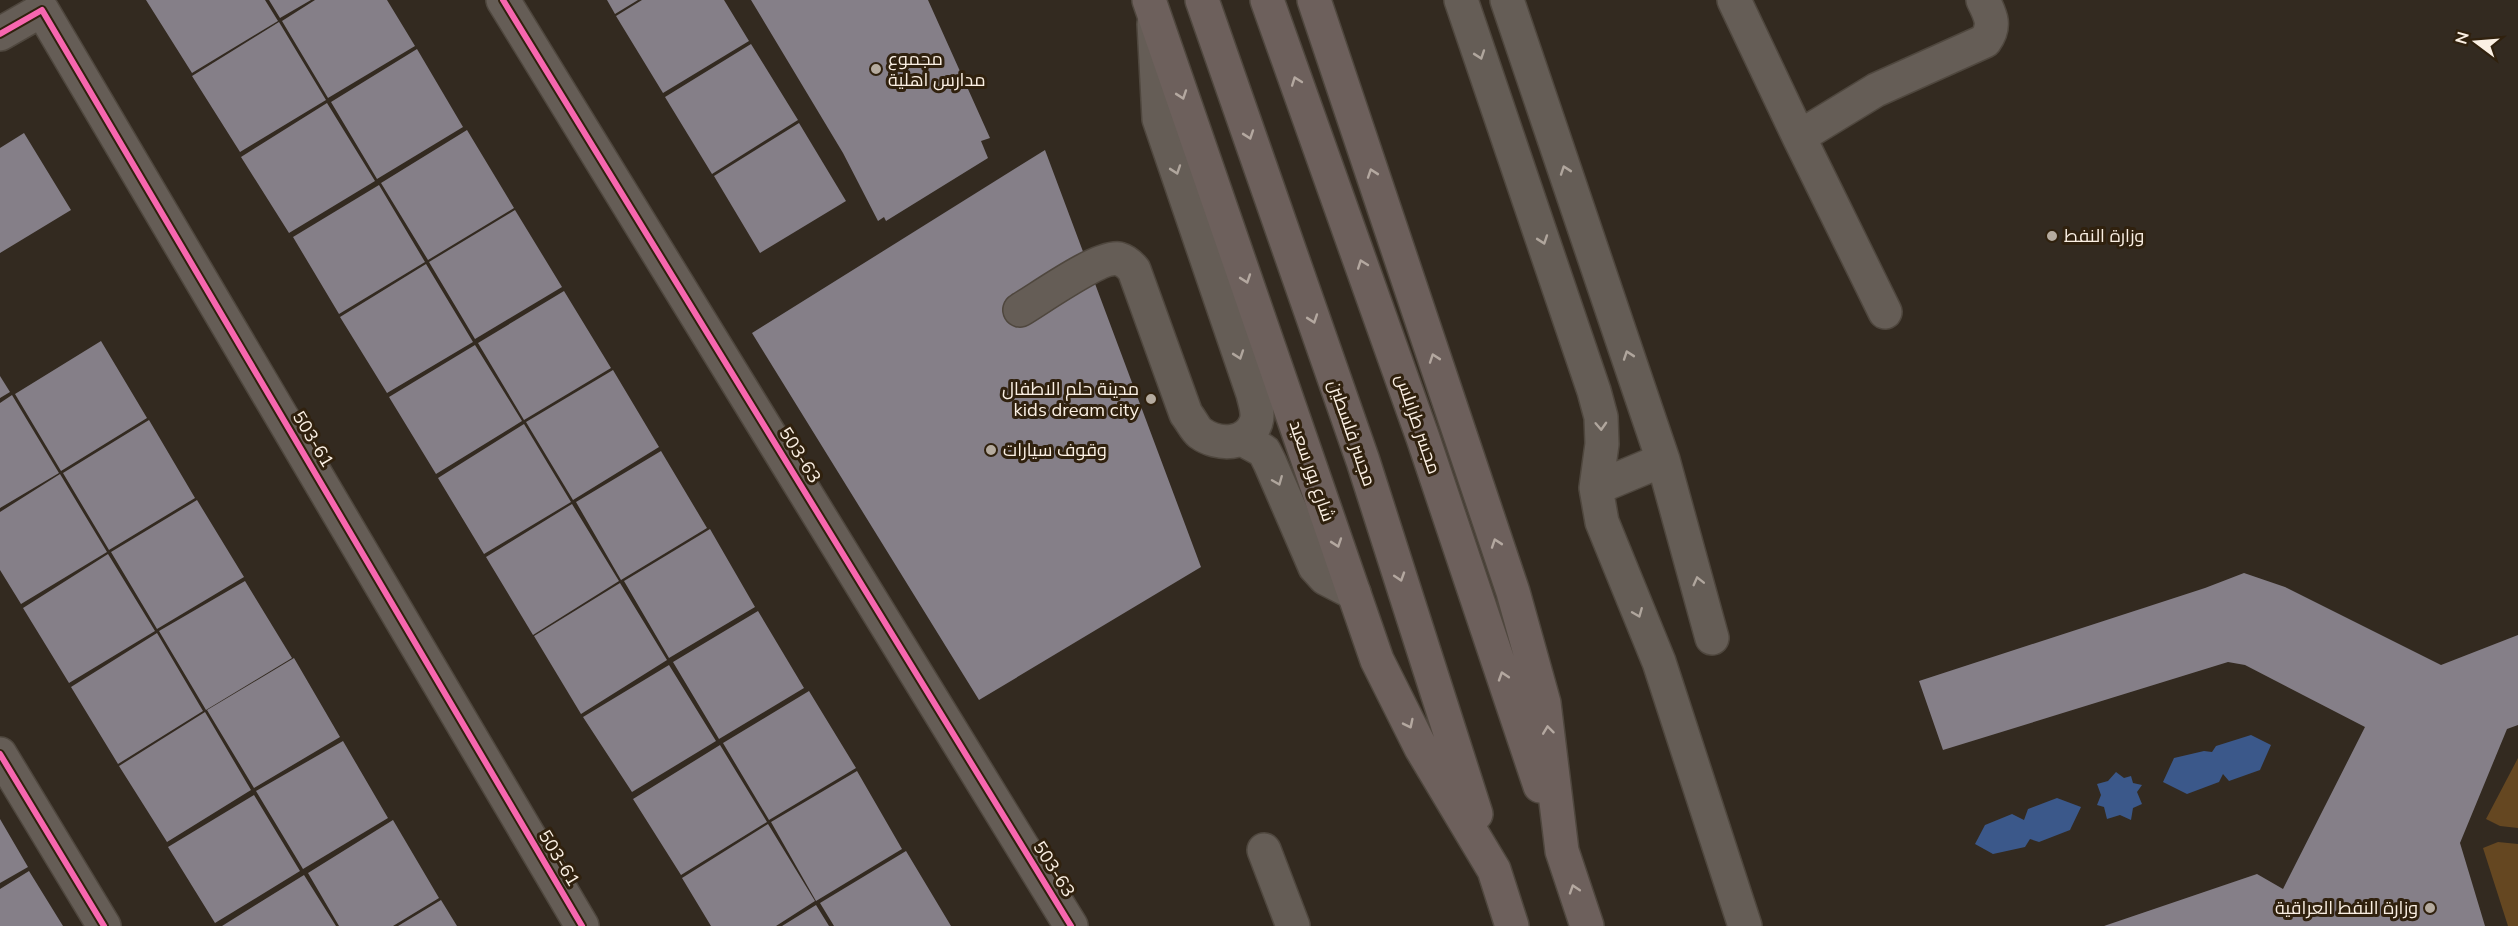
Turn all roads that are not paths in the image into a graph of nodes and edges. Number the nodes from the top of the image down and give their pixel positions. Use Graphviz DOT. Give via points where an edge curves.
graph roads {
  1 [pos="503,0"];
  2 [pos="1202,0"];
  3 [pos="1268,0"];
  4 [pos="1314,0"];
  5 [pos="1461,0"];
  6 [pos="1507,0"];
  7 [pos="1734,0"];
  8 [pos="1983,0"];
  9 [pos="1151,5"];
  10 [pos="0,34"];
  11 [pos="1799,136"];
  12 [pos="1020,310"];
  13 [pos="1885,312"];
  14 [pos="1242,439"];
  15 [pos="1664,460"];
  16 [pos="1596,488"];
  17 [pos="1354,593"];
  18 [pos="1712,638"];
  19 [pos="0,754"];
  20 [pos="1264,850"];
  21 [pos="1562,851"];
  22 [pos="1494,870"];
  23 [pos="104,926"];
  24 [pos="582,926"];
  25 [pos="1071,926"];
  26 [pos="1293,926"];
  27 [pos="1512,926"];
  28 [pos="1587,926"];
  29 [pos="1745,926"];
  1 -- 25 [label="street, 503-63"];
  2 -- 22 [label="main road, مجسر فلسطين, one-way" via="1363,461"];
  21 -- 3 [label="main road, مجسر طرابلس, one-way" via="1424,438"];
  21 -- 4 [label="main road, one-way" via="1544,704 1513,591"];
  5 -- 16 [label="street, one-way" via="1594,391 1601,417 1602,444"];
  15 -- 6 [label="street, one-way"];
  7 -- 11 [label="street"];
  8 -- 11 [label="street" via="1992,18 1992,31 1984,41 1876,90"];
  9 -- 14 [label="street, one-way" via="1159,119 1257,408 1257,420"];
  9 -- 17 [label="main road, شارع بور سعيد, one-way"];
  10 -- 24 [label="street, 503-61" via="42,10"];
  11 -- 13 [label="street"];
  12 -- 14 [label="street" via="1089,268 1113,259 1127,262 1134,270 1186,414 1198,432 1213,440"];
  14 -- 17 [label="street, one-way" via="1264,451 1315,567 1325,578"];
  15 -- 16 [label="street"];
  18 -- 15 [label="street, one-way"];
  16 -- 29 [label="street, one-way" via="1602,522 1659,663"];
  17 -- 22 [label="main road, شارع بور سعيد, one-way" via="1377,660 1421,747"];
  19 -- 23 [label="street"];
  20 -- 26 [label="street"];
  28 -- 21 [label="main road, one-way"];
  22 -- 27 [label="main road, شارع بور سعيد"];
}
